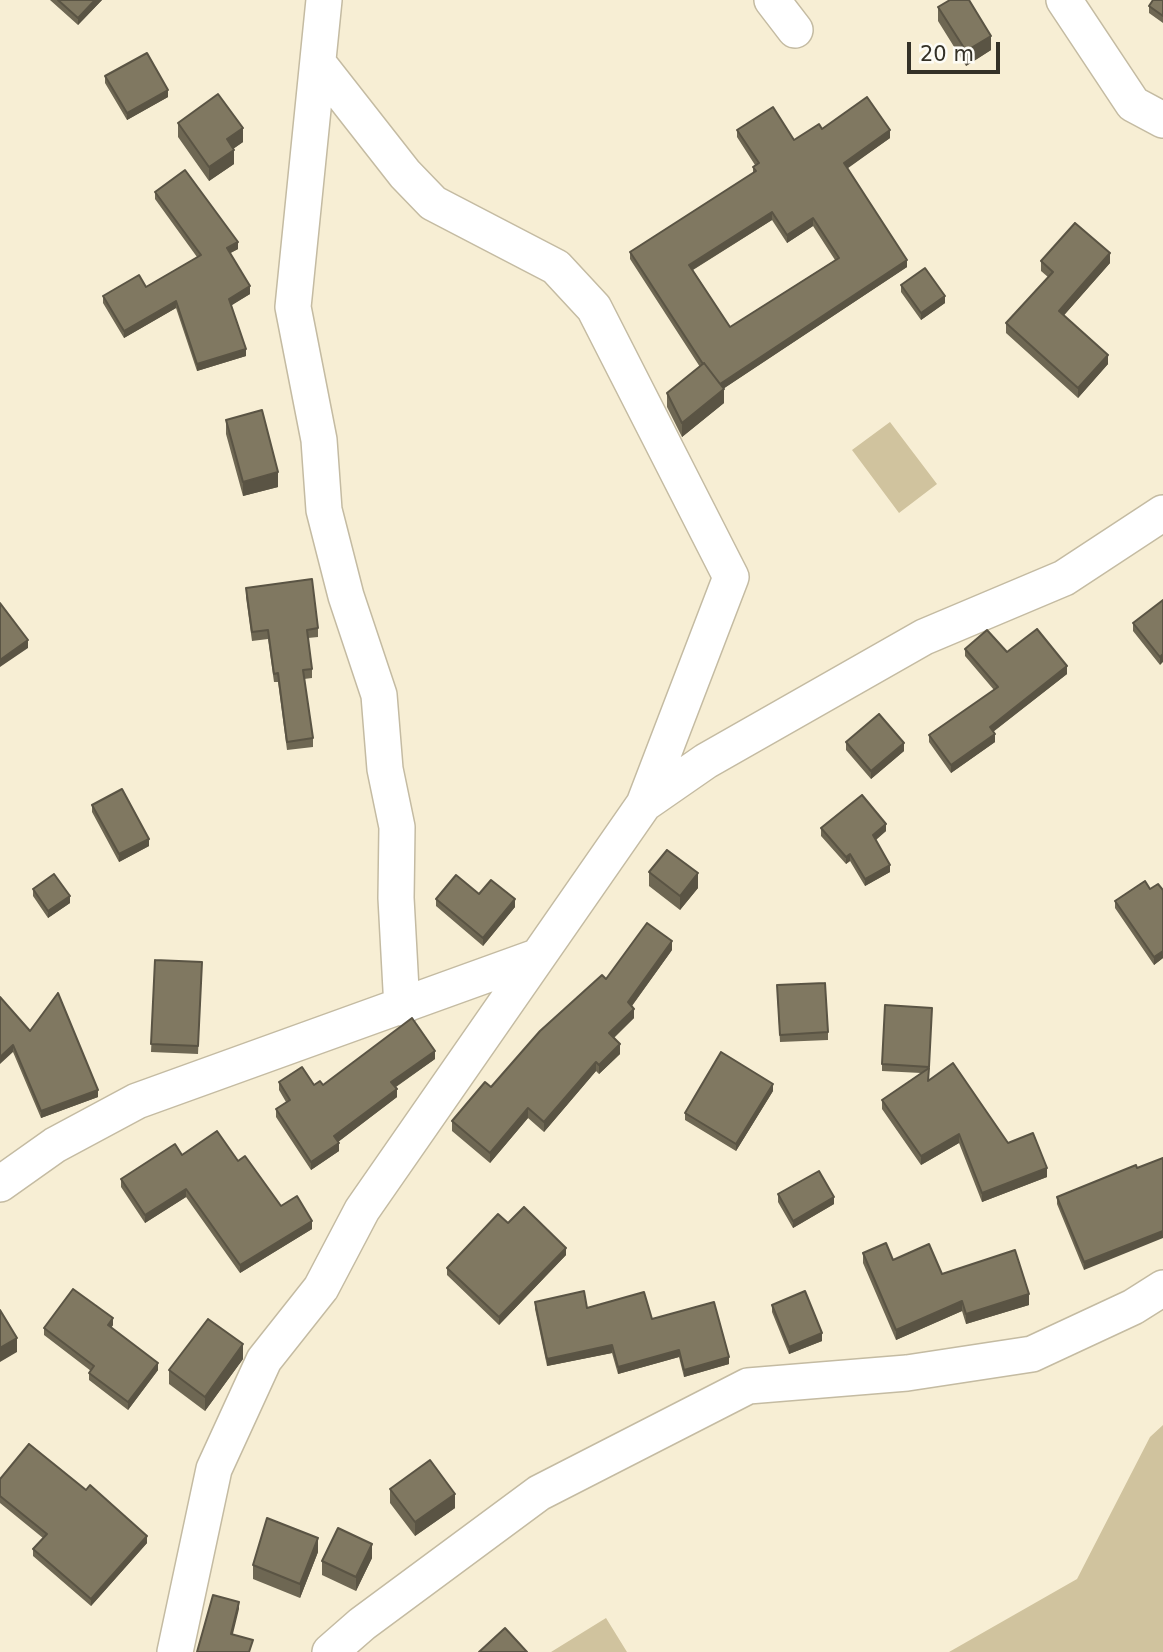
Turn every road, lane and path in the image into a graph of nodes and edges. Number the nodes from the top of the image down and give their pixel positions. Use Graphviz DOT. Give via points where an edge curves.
graph roads {
  1 [pos="324,0"];
  2 [pos="772,0"];
  3 [pos="1064,0"];
  4 [pos="794,30"];
  5 [pos="317,63"];
  6 [pos="1163,120"];
  7 [pos="1163,513"];
  8 [pos="645,804"];
  9 [pos="536,957"];
  10 [pos="402,1007"];
  11 [pos="0,1184"];
  12 [pos="1163,1288"];
  13 [pos="175,1652"];
  14 [pos="330,1652"];
  1 -- 5 [label="street"];
  2 -- 4 [label="street"];
  3 -- 6 [label="street" via="1133,104"];
  5 -- 8 [label="street" via="433,203 556,267 594,308 731,577"];
  5 -- 10 [label="street" via="293,307 319,440 324,510 345,596 379,695 385,769 397,827"];
  7 -- 8 [label="street" via="1064,578 924,637 706,761"];
  8 -- 9 [label="street"];
  9 -- 10 [label="street"];
  9 -- 13 [label="street" via="362,1210 321,1288 264,1360 214,1469"];
  10 -- 11 [label="street" via="137,1101 55,1144"];
  12 -- 14 [label="street" via="1032,1354 907,1373 748,1386 539,1493"];
}
